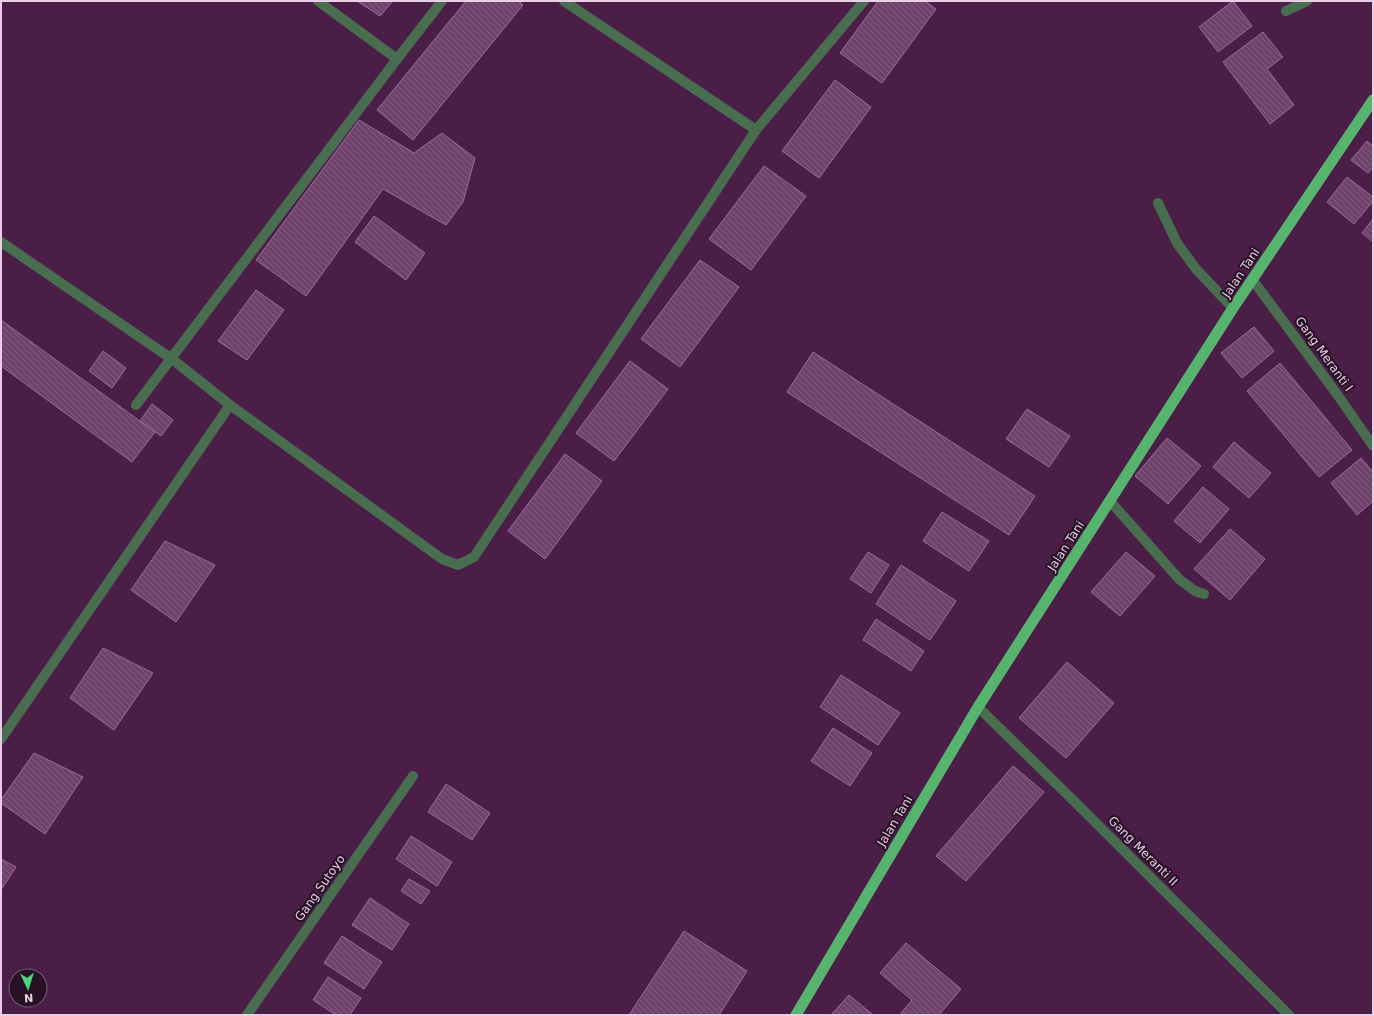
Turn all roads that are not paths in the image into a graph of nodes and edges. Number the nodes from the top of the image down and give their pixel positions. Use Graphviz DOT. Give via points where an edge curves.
graph roads {
  1 [pos="318,1"];
  2 [pos="442,1"];
  3 [pos="564,1"];
  4 [pos="864,1"];
  5 [pos="1307,1"];
  6 [pos="1286,11"];
  7 [pos="397,59"];
  8 [pos="1373,100"];
  9 [pos="756,130"];
  10 [pos="1158,203"];
  11 [pos="1,242"];
  12 [pos="1252,278"];
  13 [pos="1233,308"];
  14 [pos="172,358"];
  15 [pos="136,405"];
  16 [pos="230,405"];
  17 [pos="1373,446"];
  18 [pos="1110,501"];
  19 [pos="1204,594"];
  20 [pos="978,707"];
  21 [pos="1,739"];
  22 [pos="413,776"];
  23 [pos="247,1015"];
  24 [pos="796,1015"];
  25 [pos="1289,1015"];
  1 -- 7 [label="street"];
  2 -- 7 [label="street"];
  3 -- 9 [label="street"];
  4 -- 9 [label="street"];
  5 -- 6 [label="street"];
  7 -- 14 [label="street"];
  8 -- 12 [label="highway, Jalan Tani"];
  9 -- 16 [label="street" via="474,557 458,564 442,559"];
  10 -- 13 [label="street" via="1176,244"];
  11 -- 14 [label="street"];
  12 -- 13 [label="highway, Jalan Tani"];
  12 -- 17 [label="street, Gang Meranti I"];
  13 -- 18 [label="highway, Jalan Tani"];
  14 -- 15 [label="street"];
  14 -- 16 [label="street"];
  16 -- 21 [label="street"];
  18 -- 19 [label="street" via="1179,579 1195,591"];
  18 -- 20 [label="highway, Jalan Tani"];
  20 -- 24 [label="highway, Jalan Tani"];
  20 -- 25 [label="street, Gang Meranti II"];
  22 -- 23 [label="street, Gang Sutoyo"];
}
